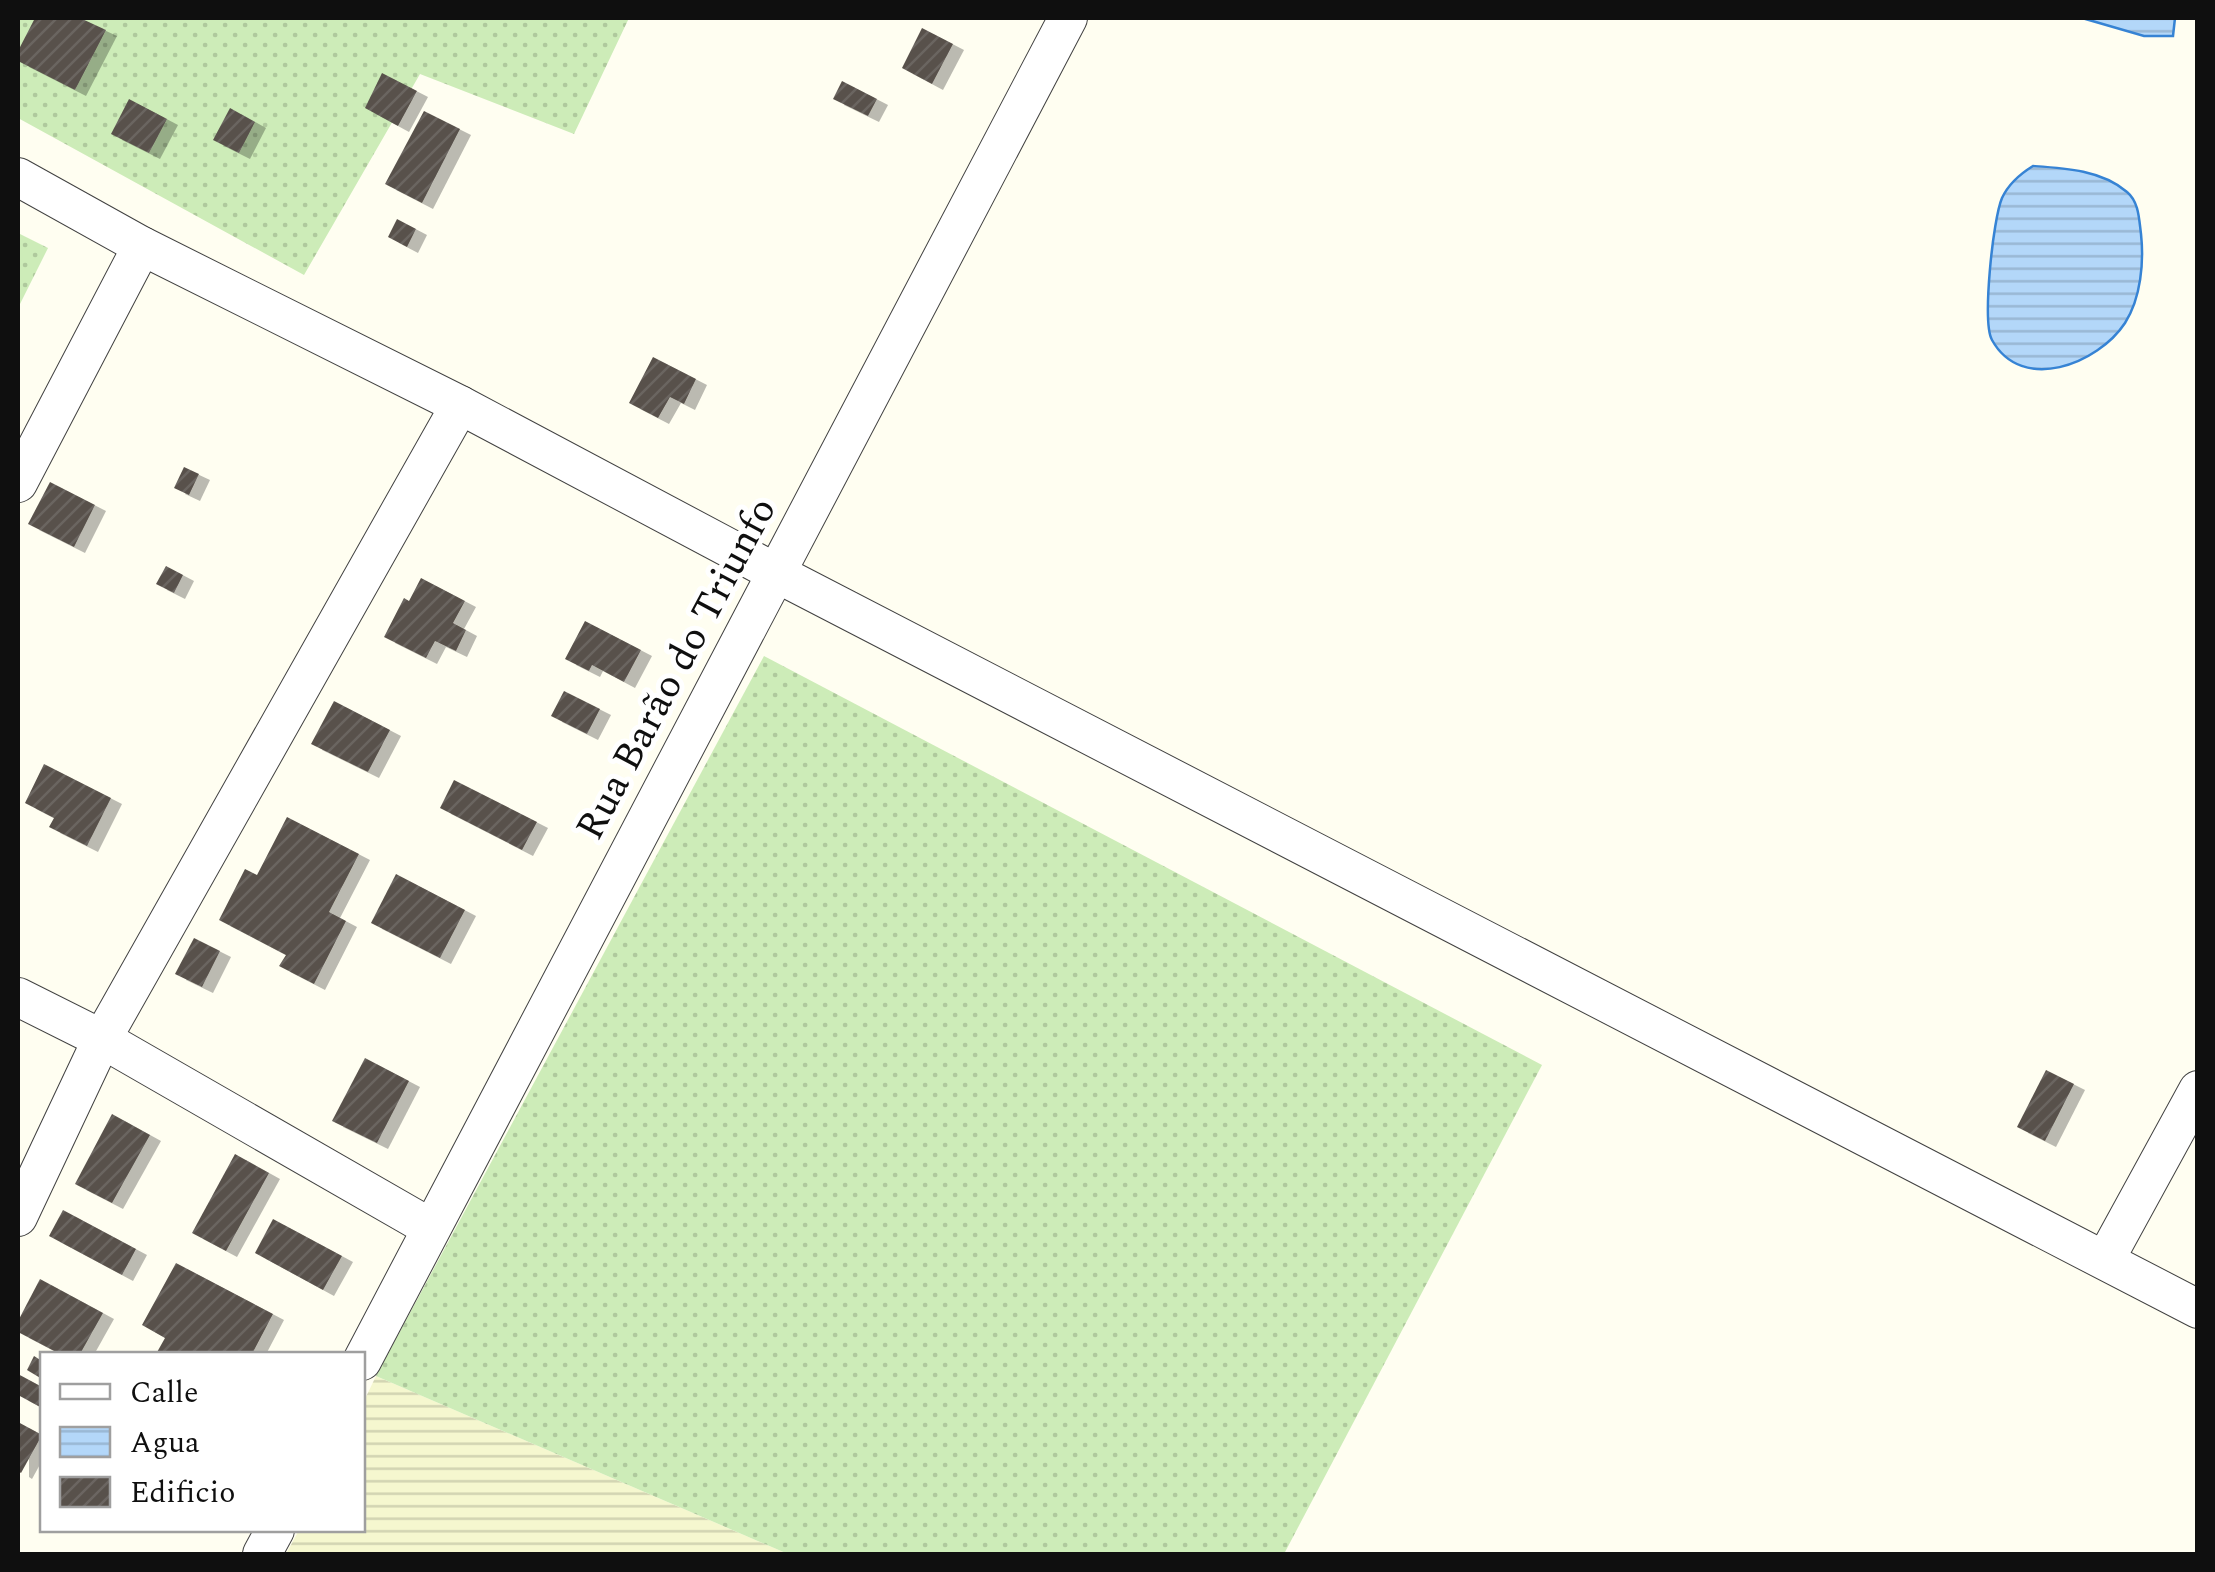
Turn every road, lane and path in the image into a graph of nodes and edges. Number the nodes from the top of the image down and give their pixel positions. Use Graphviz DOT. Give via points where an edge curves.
graph roads {
  1 [pos="1068,18"];
  2 [pos="18,177"];
  3 [pos="142,246"];
  4 [pos="460,405"];
  5 [pos="18,482"];
  6 [pos="778,574"];
  7 [pos="18,996"];
  8 [pos="102,1040"];
  9 [pos="2198,1090"];
  10 [pos="18,1217"];
  11 [pos="431,1228"];
  12 [pos="2106,1260"];
  13 [pos="2198,1308"];
  14 [pos="365,1354"];
  15 [pos="274,1532"];
  16 [pos="262,1554"];
  1 -- 6 [label="street, Rua Barão do Triunfo"];
  2 -- 3 [label="street"];
  3 -- 4 [label="street"];
  3 -- 5 [label="street"];
  4 -- 6 [label="street"];
  4 -- 8 [label="street"];
  6 -- 11 [label="street, Rua Barão do Triunfo"];
  6 -- 12 [label="street"];
  7 -- 8 [label="street"];
  8 -- 10 [label="street"];
  8 -- 11 [label="street"];
  9 -- 12 [label="street"];
  11 -- 14 [label="street, Rua Barão do Triunfo"];
  12 -- 13 [label="street"];
  15 -- 16 [label="street"];
}
